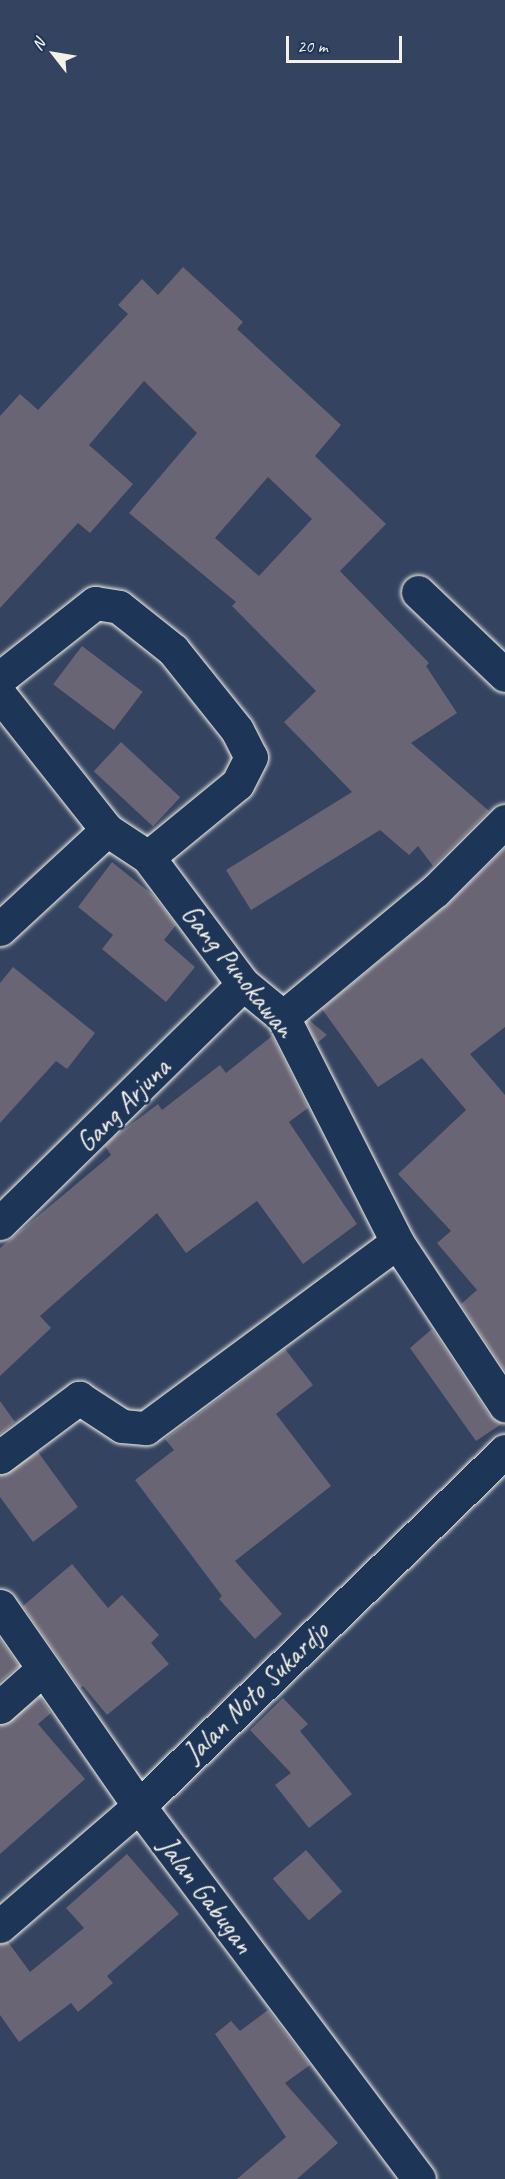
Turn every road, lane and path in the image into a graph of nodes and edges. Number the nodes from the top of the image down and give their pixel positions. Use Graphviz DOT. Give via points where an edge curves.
graph roads {
  1 [pos="418,592"];
  2 [pos="505,675"];
  3 [pos="0,678"];
  4 [pos="0,695"];
  5 [pos="505,821"];
  6 [pos="107,830"];
  7 [pos="148,857"];
  8 [pos="5,915"];
  9 [pos="243,984"];
  10 [pos="283,1017"];
  11 [pos="0,1223"];
  12 [pos="397,1242"];
  13 [pos="505,1405"];
  14 [pos="505,1451"];
  15 [pos="0,1457"];
  16 [pos="0,1606"];
  17 [pos="43,1669"];
  18 [pos="0,1707"];
  19 [pos="139,1806"];
  20 [pos="0,1926"];
  21 [pos="419,2179"];
  1 -- 2 [label="street"];
  3 -- 7 [label="street" via="95,603 119,607 173,650 237,730 251,757 237,784"];
  4 -- 6 [label="street, Gang Punokawan"];
  5 -- 10 [label="street" via="435,891"];
  6 -- 7 [label="street, Gang Punokawan"];
  6 -- 8 [label="street"];
  7 -- 9 [label="street, Gang Punokawan"];
  9 -- 10 [label="street, Gang Punokawan"];
  9 -- 11 [label="street, Gang Arjuna"];
  10 -- 12 [label="street, Gang Punokawan"];
  12 -- 13 [label="street, Gang Punokawan"];
  12 -- 15 [label="street" via="146,1428 122,1426 79,1398"];
  14 -- 19 [label="street, Jalan Noto Sukardjo"];
  16 -- 17 [label="street, Jalan Gabugan"];
  17 -- 18 [label="street"];
  17 -- 19 [label="street, Jalan Gabugan"];
  19 -- 20 [label="street, Jalan Noto Sukardjo"];
  19 -- 21 [label="street, Jalan Gabugan"];
}
